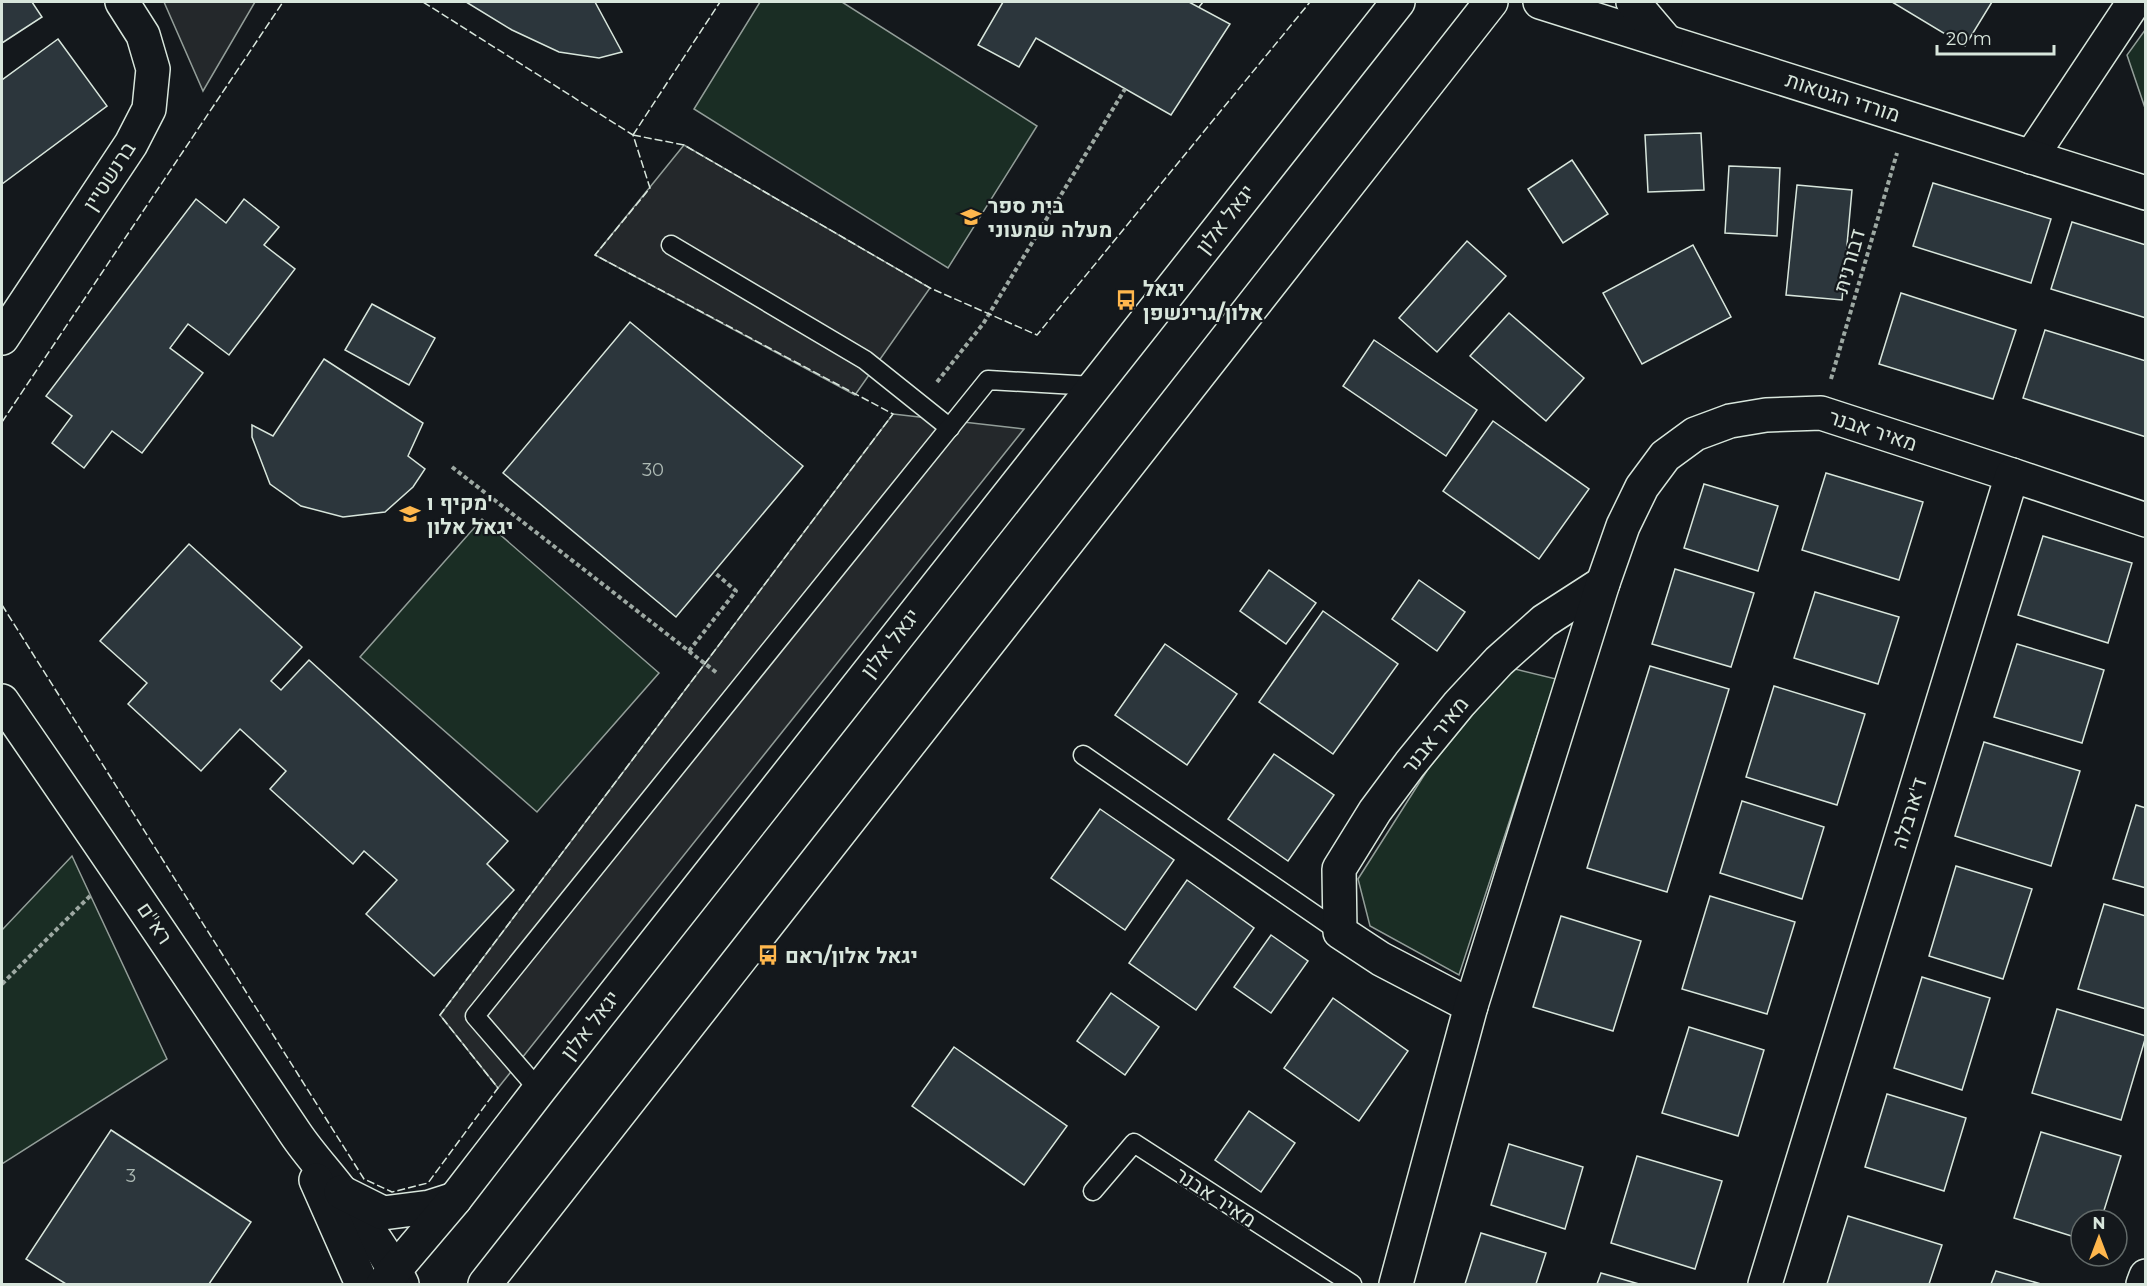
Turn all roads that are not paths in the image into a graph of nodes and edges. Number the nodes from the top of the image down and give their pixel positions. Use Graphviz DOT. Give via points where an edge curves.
graph roads {
  1 [pos="122,2"];
  2 [pos="1398,2"];
  3 [pos="1491,2"];
  4 [pos="1540,2"];
  5 [pos="1633,2"];
  6 [pos="2134,2"];
  7 [pos="1666,41"];
  8 [pos="2031,157"];
  9 [pos="2145,193"];
  10 [pos="671,245"];
  11 [pos="2,338"];
  12 [pos="1093,387"];
  13 [pos="950,428"];
  14 [pos="2012,475"];
  15 [pos="2145,520"];
  16 [pos="1603,583"];
  17 [pos="2,701"];
  18 [pos="1083,755"];
  19 [pos="1340,932"];
  20 [pos="1471,1006"];
  21 [pos="538,1090"];
  22 [pos="304,1147"];
  23 [pos="1093,1191"];
  24 [pos="341,1192"];
  25 [pos="455,1199"];
  26 [pos="2145,1276"];
  27 [pos="393,1280"];
  28 [pos="362,1284"];
  29 [pos="485,1284"];
  30 [pos="1352,1284"];
  31 [pos="1396,1284"];
  32 [pos="1766,1284"];
  33 [pos="2143,1284"];
  1 -- 11 [label="street, ברנשטיין" via="143,35 153,69 149,109 131,144"];
  2 -- 12 [label="street, יגאל אלון"];
  3 -- 29 [label="street"];
  4 -- 7 [label="street, מורדי הגטאות"];
  5 -- 7 [label="street"];
  6 -- 8 [label="street"];
  7 -- 8 [label="street, מורדי הגטאות"];
  8 -- 9 [label="street, מורדי הגטאות"];
  10 -- 13 [label="lane" via="865,360"];
  12 -- 13 [label="lane" via="988,380"];
  12 -- 21 [label="street, יגאל אלון"];
  13 -- 21 [label="lane" via="475,1016"];
  14 -- 15 [label="street"];
  14 -- 16 [label="street, מאיר אבנר" via="1821,413 1730,421 1695,434 1665,456 1632,507"];
  14 -- 32 [label="street, ד'ארבלה"];
  16 -- 19 [label="street, מאיר אבנר" via="1544,621 1499,661 1410,764 1339,869"];
  16 -- 20 [label="street, מאיר אבנר"];
  17 -- 22 [label="street, רא\"ם"];
  18 -- 19 [label="lane"];
  19 -- 20 [label="street" via="1381,959"];
  20 -- 31 [label="street, מאיר אבנר"];
  21 -- 25 [label="street, יגאל אלון"];
  22 -- 24 [label="street, רא\"ם"];
  22 -- 28 [label="street, רא\"ם"];
  23 -- 30 [label="lane, מאיר אבנר" via="1134,1143"];
  24 -- 25 [label="street" via="383,1213 430,1207"];
  24 -- 27 [label="street, רא\"ם"];
  25 -- 27 [label="street, יגאל אלון"];
  26 -- 33 [label="street"];
}
